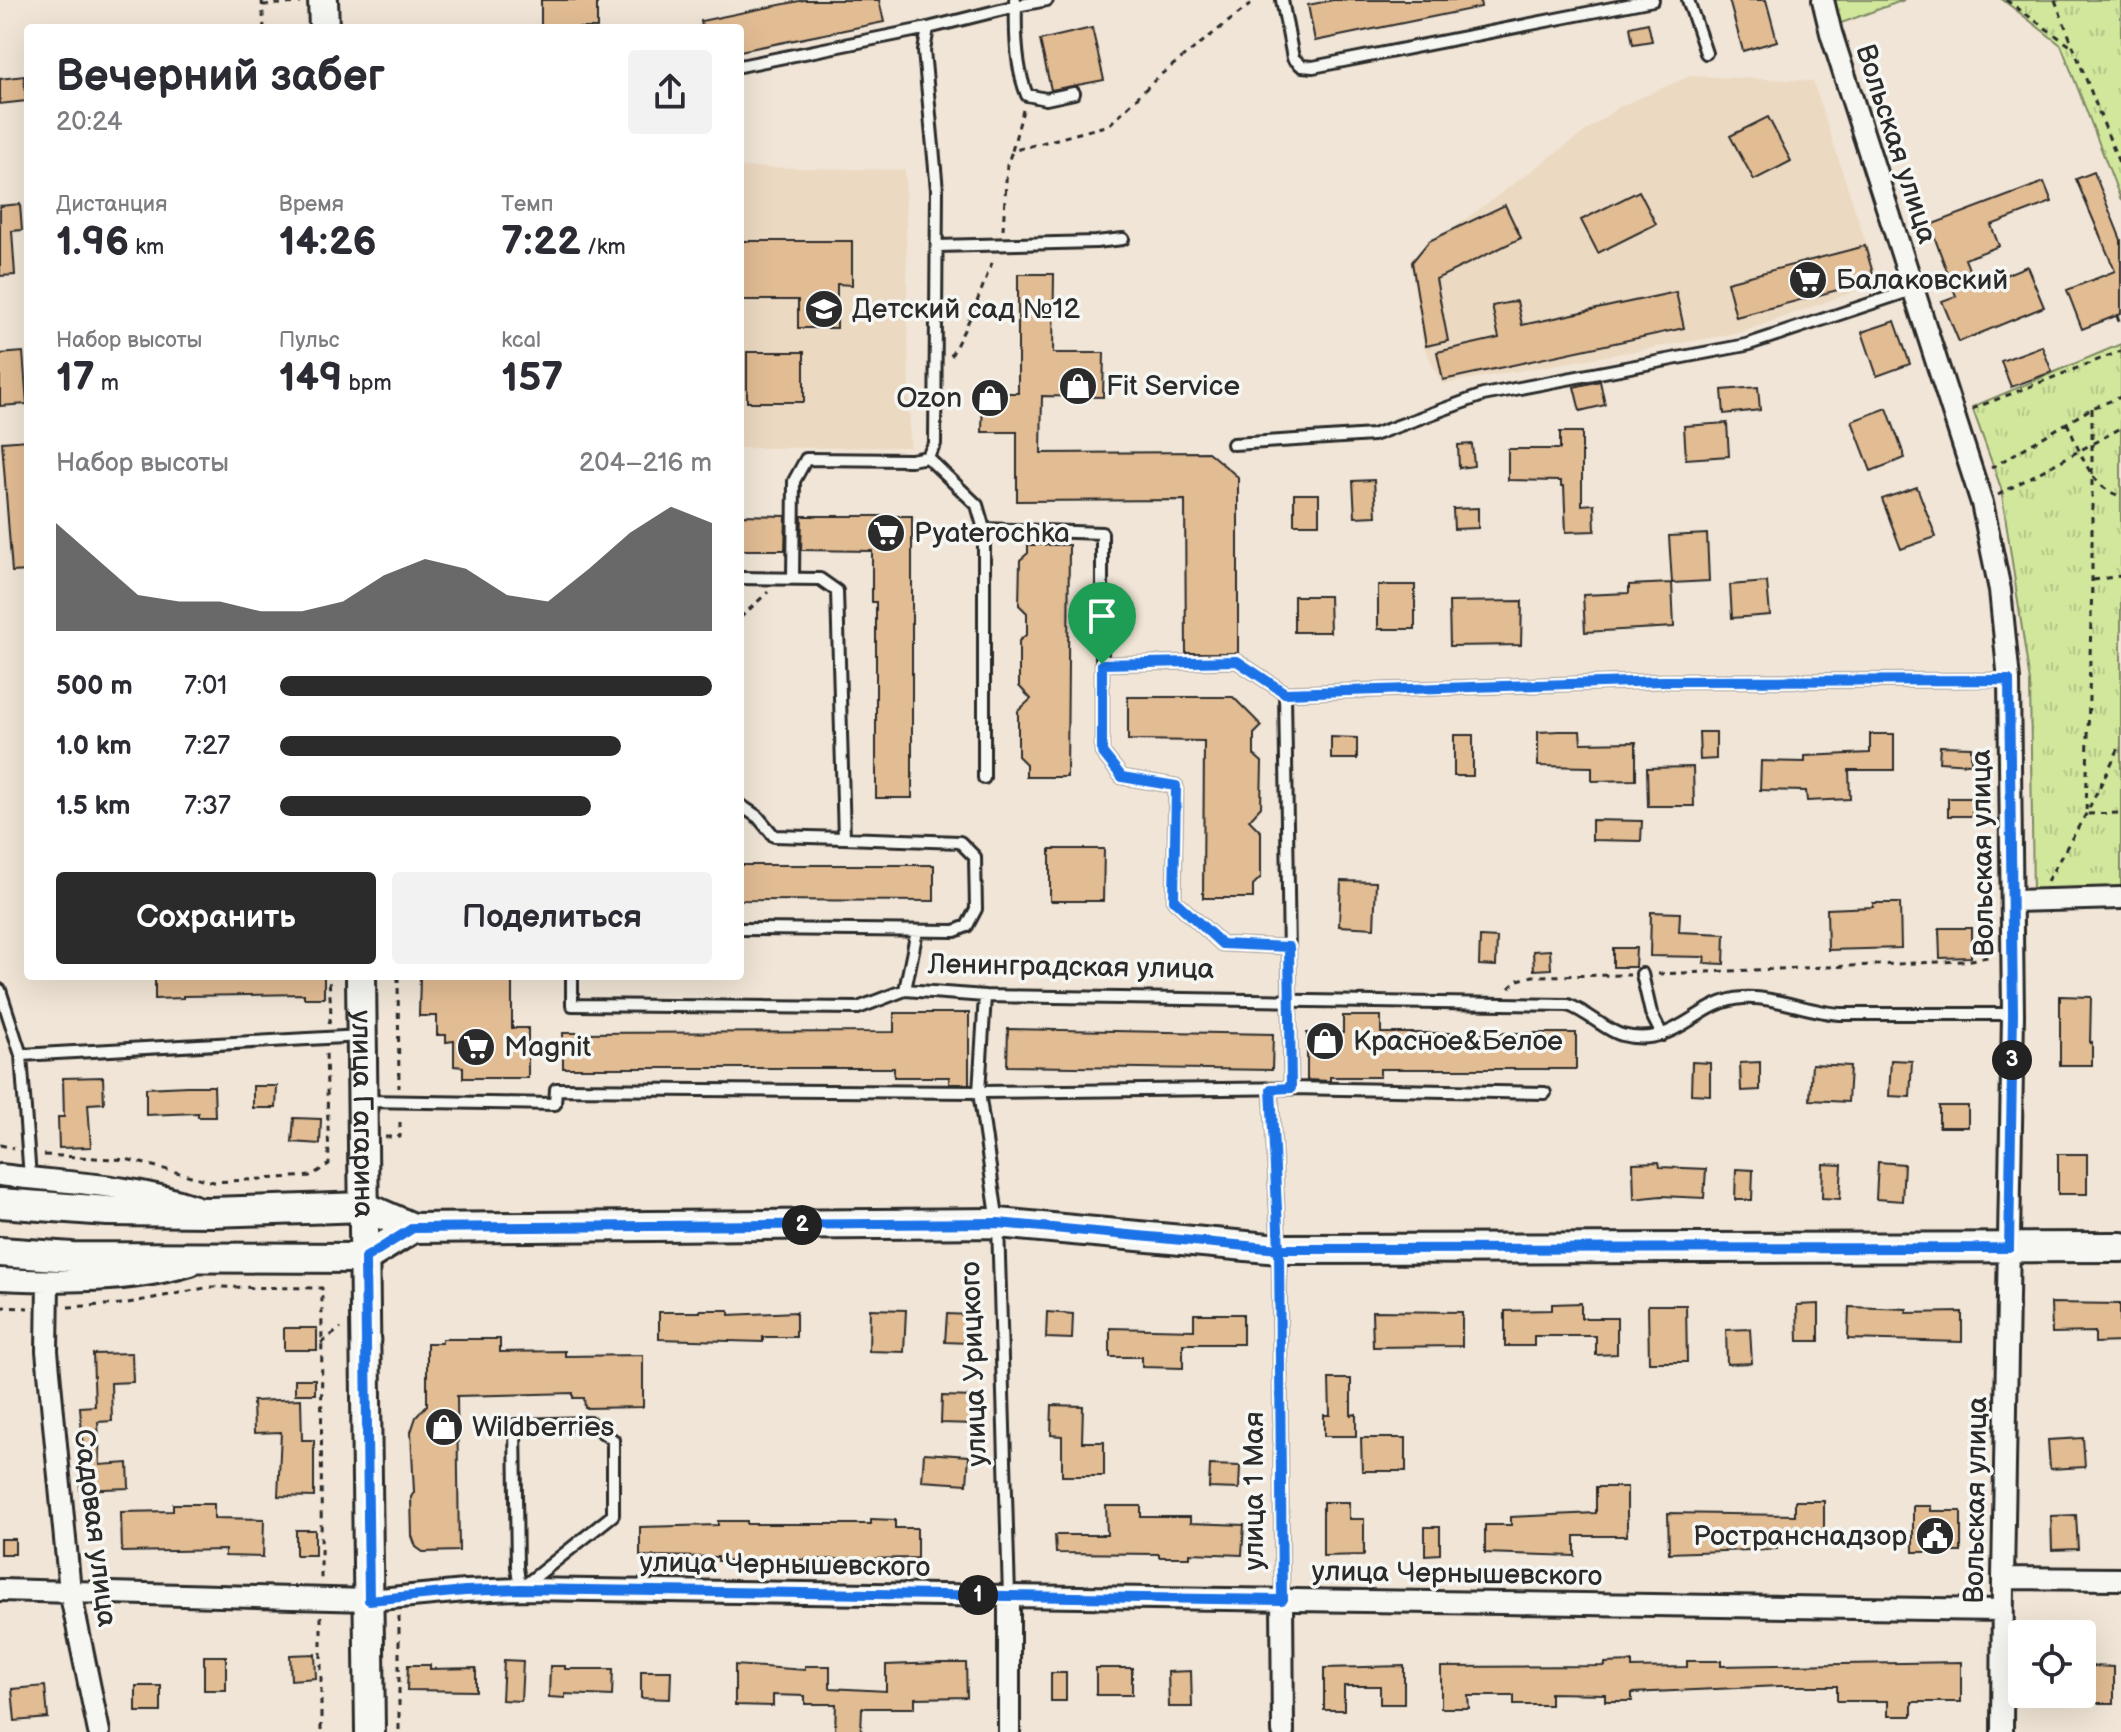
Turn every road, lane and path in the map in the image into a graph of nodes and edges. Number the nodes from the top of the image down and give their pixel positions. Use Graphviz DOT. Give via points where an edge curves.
graph roads {
  1 [pos="262,0"];
  2 [pos="323,0"];
  3 [pos="1047,0"];
  4 [pos="1256,0"];
  5 [pos="1282,0"];
  6 [pos="1653,0"];
  7 [pos="1688,0"];
  8 [pos="1823,0"];
  9 [pos="2006,0"];
  10 [pos="2055,0"];
  11 [pos="1016,3"];
  12 [pos="264,24"];
  13 [pos="324,24"];
  14 [pos="928,28"];
  15 [pos="2075,49"];
  16 [pos="1706,53"];
  17 [pos="744,65"];
  18 [pos="1074,93"];
  19 [pos="1027,95"];
  20 [pos="1012,151"];
  21 [pos="2121,168"];
  22 [pos="1123,239"];
  23 [pos="1000,245"];
  24 [pos="937,246"];
  25 [pos="1915,289"];
  26 [pos="2117,316"];
  27 [pos="2121,327"];
  28 [pos="2121,351"];
  29 [pos="936,386"];
  30 [pos="2121,397"];
  31 [pos="2092,408"];
  32 [pos="1968,411"];
  33 [pos="2067,423"];
  34 [pos="2121,428"];
  35 [pos="2092,443"];
  36 [pos="1233,444"];
  37 [pos="2079,450"];
  38 [pos="927,457"];
  39 [pos="2093,474"];
  40 [pos="1974,478"];
  41 [pos="2121,496"];
  42 [pos="1982,503"];
  43 [pos="984,529"];
  44 [pos="2121,576"];
  45 [pos="744,578"];
  46 [pos="788,579"];
  47 [pos="2092,580"];
  48 [pos="744,615"];
  49 [pos="1102,664"];
  50 [pos="2009,680"];
  51 [pos="1285,693"];
  52 [pos="2121,744"];
  53 [pos="984,778"];
  54 [pos="744,808"];
  55 [pos="2121,813"];
  56 [pos="2086,814"];
  57 [pos="844,838"];
  58 [pos="2121,898"];
  59 [pos="2036,900"];
  60 [pos="2012,901"];
  61 [pos="744,929"];
  62 [pos="917,931"];
  63 [pos="1289,947"];
  64 [pos="2013,951"];
  65 [pos="1642,974"];
  66 [pos="329,980"];
  67 [pos="361,980"];
  68 [pos="398,980"];
  69 [pos="572,980"];
  70 [pos="0,990"];
  71 [pos="905,990"];
  72 [pos="985,996"];
  73 [pos="1290,999"];
  74 [pos="1494,1003"];
  75 [pos="2013,1014"];
  76 [pos="362,1035"];
  77 [pos="1662,1035"];
  78 [pos="325,1037"];
  79 [pos="21,1055"];
  80 [pos="1291,1088"];
  81 [pos="1271,1089"];
  82 [pos="979,1092"];
  83 [pos="1545,1093"];
  84 [pos="364,1101"];
  85 [pos="399,1102"];
  86 [pos="379,1137"];
  87 [pos="0,1145"];
  88 [pos="28,1150"];
  89 [pos="0,1175"];
  90 [pos="30,1178"];
  91 [pos="0,1203"];
  92 [pos="365,1207"];
  93 [pos="211,1212"];
  94 [pos="998,1223"];
  95 [pos="413,1228"];
  96 [pos="2121,1247"];
  97 [pos="2009,1248"];
  98 [pos="1279,1249"];
  99 [pos="0,1252"];
  100 [pos="365,1258"];
  101 [pos="210,1259"];
  102 [pos="0,1279"];
  103 [pos="48,1282"];
  104 [pos="0,1307"];
  105 [pos="46,1308"];
  106 [pos="348,1322"];
  107 [pos="321,1343"];
  108 [pos="2003,1578"];
  109 [pos="2121,1579"];
  110 [pos="520,1589"];
  111 [pos="0,1590"];
  112 [pos="70,1591"];
  113 [pos="1009,1596"];
  114 [pos="398,1598"];
  115 [pos="321,1599"];
  116 [pos="369,1600"];
  117 [pos="1282,1600"];
  118 [pos="2002,1610"];
  119 [pos="99,1732"];
  120 [pos="321,1732"];
  121 [pos="370,1732"];
  122 [pos="399,1732"];
  123 [pos="1009,1732"];
  124 [pos="1283,1732"];
  125 [pos="2002,1732"];
  1 -- 12 [label="path"];
  2 -- 13 [label="main road"];
  3 -- 11 [label="lane"];
  4 -- 20 [label="path" via="1159,76 1109,125"];
  5 -- 6 [label="lane" via="1293,58 1313,67"];
  7 -- 16 [label="lane"];
  8 -- 25 [label="street, Вольская улица"];
  9 -- 15 [label="path"];
  10 -- 15 [label="path"];
  11 -- 14 [label="lane"];
  11 -- 19 [label="lane" via="1015,30"];
  14 -- 17 [label="lane"];
  14 -- 24 [label="lane" via="924,51"];
  15 -- 21 [label="path"];
  18 -- 19 [label="lane" via="1046,99"];
  19 -- 20 [label="path"];
  20 -- 23 [label="path"];
  22 -- 23 [label="lane"];
  23 -- 24 [label="lane"];
  23 -- 29 [label="path"];
  24 -- 29 [label="lane"];
  25 -- 36 [label="lane" via="1746,345 1483,395 1373,435"];
  25 -- 40 [label="street, Вольская улица"];
  26 -- 27 [label="path"];
  28 -- 32 [label="path"];
  29 -- 38 [label="lane" via="935,444"];
  30 -- 31 [label="path"];
  31 -- 33 [label="path"];
  31 -- 35 [label="path"];
  33 -- 37 [label="path"];
  33 -- 40 [label="path"];
  34 -- 35 [label="path"];
  35 -- 37 [label="path"];
  35 -- 39 [label="path"];
  37 -- 39 [label="path"];
  37 -- 42 [label="path"];
  38 -- 43 [label="lane" via="977,505"];
  38 -- 46 [label="lane" via="806,459 794,481"];
  39 -- 41 [label="path"];
  39 -- 47 [label="path"];
  40 -- 42 [label="street, Вольская улица"];
  42 -- 50 [label="street, Вольская улица" via="2000,590"];
  43 -- 49 [label="lane" via="1102,533"];
  43 -- 53 [label="lane"];
  44 -- 47 [label="path"];
  45 -- 46 [label="lane"];
  46 -- 48 [label="path"];
  46 -- 57 [label="lane" via="820,579 837,591"];
  47 -- 56 [label="path"];
  49 -- 51 [label="lane" via="1237,661"];
  49 -- 63 [label="lane" via="1102,752 1122,777 1176,786 1174,900 1222,944"];
  50 -- 51 [label="lane" via="1663,681"];
  50 -- 60 [label="street, Вольская улица"];
  51 -- 63 [label="lane"];
  52 -- 56 [label="path"];
  54 -- 57 [label="lane" via="774,836"];
  55 -- 56 [label="path"];
  56 -- 59 [label="path"];
  57 -- 62 [label="lane" via="960,842 975,857 976,909 967,926"];
  58 -- 59 [label="street"];
  59 -- 60 [label="street"];
  60 -- 64 [label="street, Вольская улица"];
  61 -- 62 [label="lane"];
  62 -- 71 [label="lane"];
  63 -- 73 [label="lane"];
  64 -- 65 [label="path" via="1966,961"];
  64 -- 75 [label="street, Вольская улица"];
  65 -- 74 [label="path" via="1533,976 1518,980"];
  65 -- 77 [label="lane"];
  66 -- 78 [label="path" via="331,1015"];
  67 -- 76 [label="main road, улица Гагарина"];
  68 -- 85 [label="path"];
  69 -- 71 [label="lane, Ленинградская улица" via="572,1005 858,1008"];
  70 -- 79 [label="lane"];
  71 -- 72 [label="lane, Ленинградская улица"];
  72 -- 73 [label="lane, Ленинградская улица"];
  72 -- 82 [label="lane, улица Урицкого"];
  73 -- 74 [label="lane, Ленинградская улица"];
  73 -- 80 [label="lane"];
  74 -- 77 [label="lane, Ленинградская улица" via="1568,1005 1617,1034"];
  75 -- 77 [label="lane, Ленинградская улица" via="1821,1013 1764,998 1739,998"];
  75 -- 97 [label="street, Вольская улица"];
  76 -- 78 [label="lane"];
  76 -- 84 [label="main road, улица Гагарина"];
  78 -- 79 [label="lane"];
  78 -- 88 [label="path" via="329,1164 311,1176 214,1182 130,1160"];
  79 -- 88 [label="lane"];
  80 -- 81 [label="lane"];
  80 -- 83 [label="lane"];
  81 -- 82 [label="lane"];
  81 -- 98 [label="lane, улица 1 Мая"];
  82 -- 85 [label="lane" via="556,1089 555,1104"];
  82 -- 94 [label="lane, улица Урицкого"];
  84 -- 85 [label="lane"];
  84 -- 92 [label="main road, улица Гагарина"];
  85 -- 86 [label="path" via="400,1137"];
  87 -- 88 [label="path"];
  88 -- 90 [label="lane"];
  89 -- 90 [label="street"];
  90 -- 93 [label="street" via="129,1188"];
  91 -- 93 [label="main road"];
  92 -- 93 [label="main road"];
  92 -- 95 [label="main road"];
  92 -- 100 [label="main road, улица Гагарина"];
  94 -- 95 [label="main road"];
  94 -- 98 [label="main road"];
  94 -- 113 [label="lane, улица Урицкого"];
  95 -- 100 [label="main road"];
  96 -- 97 [label="main road"];
  97 -- 98 [label="main road"];
  97 -- 108 [label="street, Вольская улица"];
  98 -- 117 [label="lane, улица 1 Мая"];
  99 -- 101 [label="main road"];
  100 -- 101 [label="main road"];
  100 -- 116 [label="main road, улица Гагарина"];
  101 -- 103 [label="street" via="122,1278"];
  102 -- 103 [label="street"];
  103 -- 105 [label="street, Садовая улица"];
  104 -- 105 [label="path"];
  105 -- 107 [label="path" via="123,1304 210,1287 322,1288"];
  105 -- 112 [label="street, Садовая улица"];
  106 -- 107 [label="path"];
  107 -- 115 [label="path"];
  108 -- 109 [label="street"];
  108 -- 118 [label="street, Вольская улица"];
  110 -- 110 [label="lane" via="515,1425 590,1423 613,1440 613,1515"];
  110 -- 113 [label="street, улица Чернышевского"];
  110 -- 114 [label="street, улица Чернышевского"];
  111 -- 112 [label="street, улица Чернышевского"];
  112 -- 115 [label="street, улица Чернышевского"];
  112 -- 119 [label="street, Садовая улица"];
  113 -- 117 [label="street, улица Чернышевского"];
  113 -- 123 [label="street, улица Урицкого"];
  114 -- 116 [label="street, улица Чернышевского"];
  114 -- 122 [label="path"];
  115 -- 116 [label="street, улица Чернышевского"];
  115 -- 120 [label="path"];
  116 -- 121 [label="main road, улица Гагарина"];
  117 -- 118 [label="street, улица Чернышевского"];
  117 -- 124 [label="street, улица 1 Мая"];
  118 -- 125 [label="street, Вольская улица"];
}
